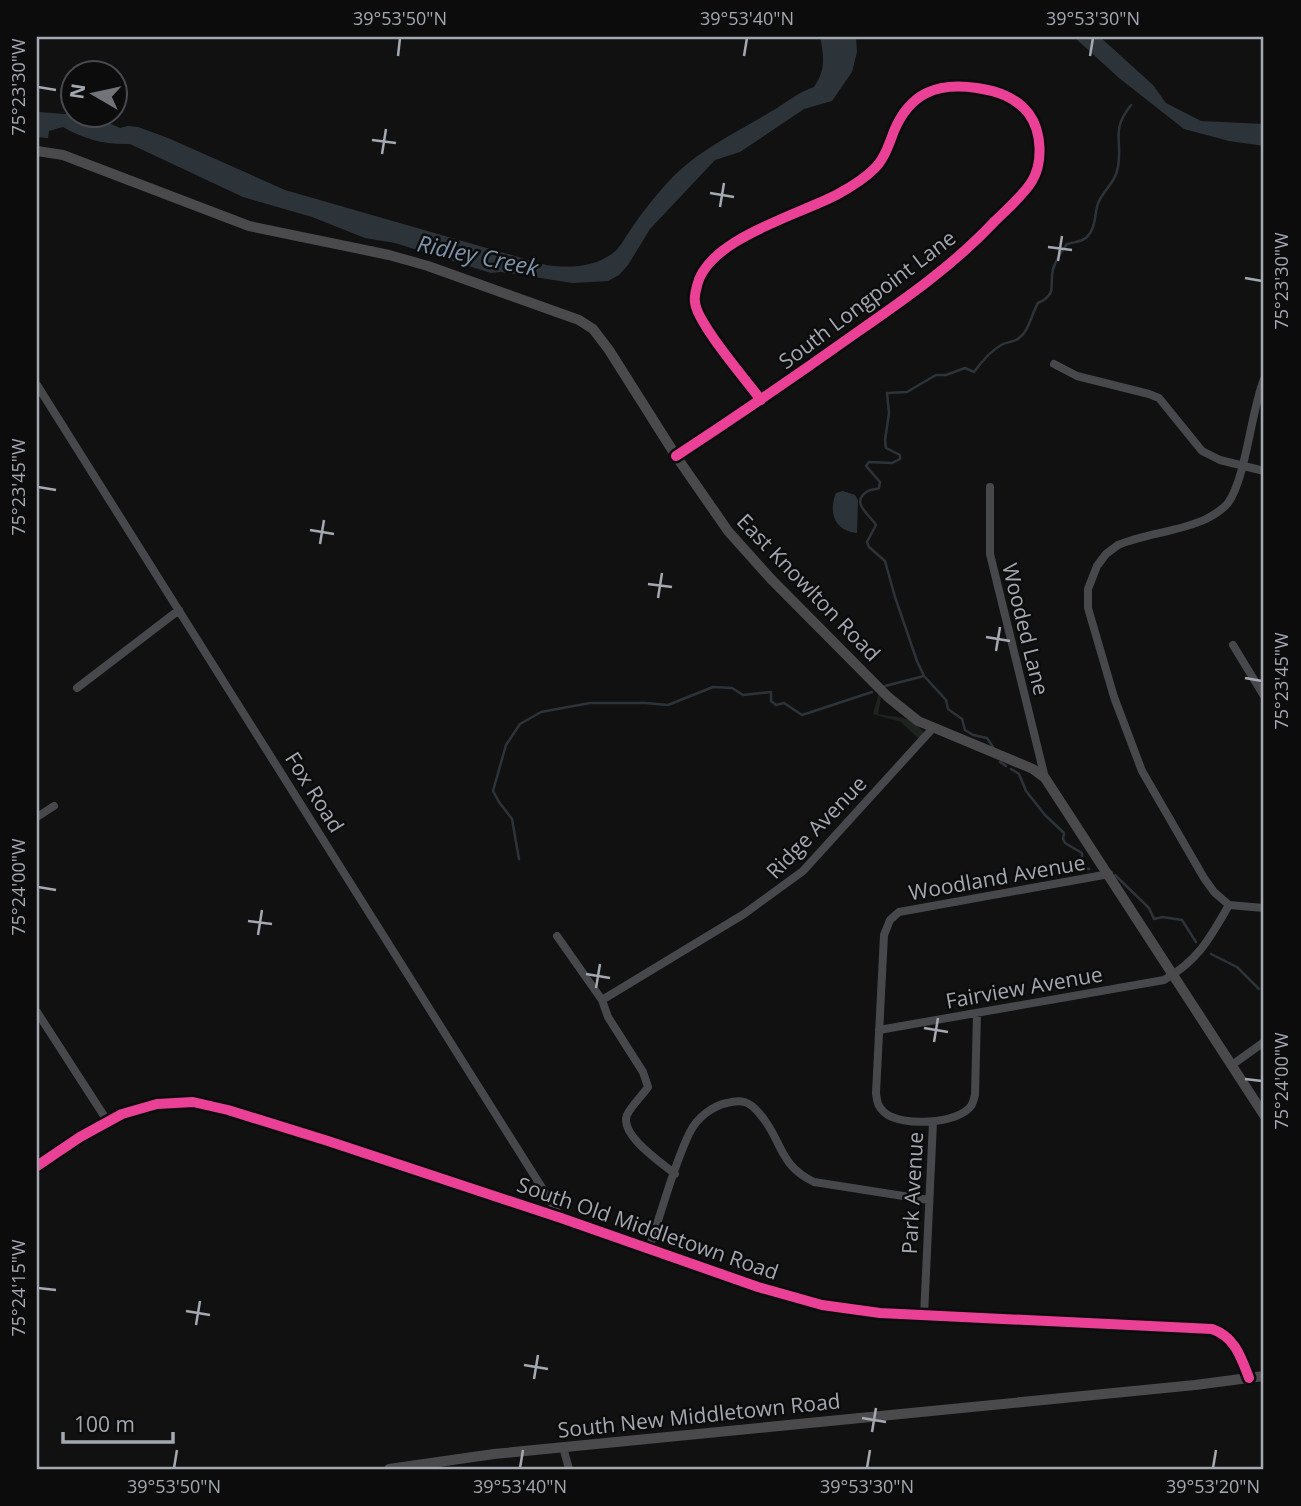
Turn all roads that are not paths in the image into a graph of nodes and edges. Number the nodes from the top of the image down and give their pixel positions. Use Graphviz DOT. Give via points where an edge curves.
graph roads {
  1 [pos="37,151"];
  2 [pos="1054,365"];
  3 [pos="1264,379"];
  4 [pos="37,385"];
  5 [pos="761,400"];
  6 [pos="676,456"];
  7 [pos="1242,465"];
  8 [pos="1264,471"];
  9 [pos="990,487"];
  10 [pos="178,610"];
  11 [pos="1233,645"];
  12 [pos="77,688"];
  13 [pos="1264,696"];
  14 [pos="933,728"];
  15 [pos="1045,778"];
  16 [pos="54,806"];
  17 [pos="37,817"];
  18 [pos="1109,874"];
  19 [pos="1229,905"];
  20 [pos="1264,908"];
  21 [pos="557,936"];
  22 [pos="1174,974"];
  23 [pos="602,1000"];
  24 [pos="37,1012"];
  25 [pos="977,1013"];
  26 [pos="879,1031"];
  27 [pos="1264,1042"];
  28 [pos="1232,1065"];
  29 [pos="1264,1115"];
  30 [pos="108,1122"];
  31 [pos="933,1122"];
  32 [pos="37,1166"];
  33 [pos="675,1174"];
  34 [pos="929,1200"];
  35 [pos="561,1218"];
  36 [pos="649,1248"];
  37 [pos="924,1316"];
  38 [pos="1264,1376"];
  39 [pos="1249,1378"];
  40 [pos="563,1447"];
  41 [pos="389,1469"];
  42 [pos="569,1469"];
  1 -- 6 [label="main road, East Knowlton Road" via="63,155 249,226 428,266 579,320 593,329 609,350"];
  2 -- 7 [label="street" via="1077,376 1159,398 1202,451"];
  3 -- 7 [label="street"];
  4 -- 10 [label="street, Fox Road"];
  5 -- 5 [label="street, South Longpoint Lane" via="706,327 695,303 705,265 742,238 839,193 874,169 905,110 918,96 961,86 1019,103 1031,116 1040,151 1032,183 967,250"];
  5 -- 6 [label="street, South Longpoint Lane"];
  6 -- 14 [label="main road, East Knowlton Road" via="728,531 768,576 903,711"];
  7 -- 8 [label="street"];
  7 -- 19 [label="street" via="1230,498 1218,512 1118,545 1106,554 1088,589 1087,606 1142,771 1203,877"];
  9 -- 15 [label="street, Wooded Lane" via="990,554"];
  10 -- 12 [label="street"];
  10 -- 35 [label="street, Fox Road"];
  11 -- 13 [label="street"];
  14 -- 15 [label="main road, East Knowlton Road"];
  14 -- 23 [label="street, Ridge Avenue" via="803,871 744,914"];
  15 -- 18 [label="main road, East Knowlton Road"];
  16 -- 17 [label="street"];
  18 -- 22 [label="main road, East Knowlton Road"];
  18 -- 26 [label="street, Woodland Avenue" via="900,912 890,920 884,935"];
  19 -- 20 [label="street"];
  19 -- 22 [label="street" via="1206,946"];
  21 -- 23 [label="street"];
  22 -- 25 [label="street, Fairview Avenue" via="1164,980"];
  22 -- 28 [label="main road, East Knowlton Road"];
  23 -- 33 [label="street" via="648,1087 627,1115 627,1125 633,1139"];
  24 -- 30 [label="street"];
  25 -- 26 [label="street, Fairview Avenue"];
  25 -- 31 [label="street, Park Avenue" via="971,1107"];
  26 -- 31 [label="street, Woodland Avenue" via="878,1105 898,1119"];
  27 -- 28 [label="street"];
  28 -- 29 [label="main road, East Knowlton Road"];
  30 -- 32 [label="street, South Old Middletown Road"];
  30 -- 35 [label="street, South Old Middletown Road" via="157,1104 210,1105"];
  31 -- 34 [label="street, Park Avenue"];
  33 -- 34 [label="street" via="691,1130 705,1113 735,1100 748,1102 769,1126 797,1174 814,1182"];
  33 -- 36 [label="street"];
  34 -- 37 [label="street, Park Avenue"];
  35 -- 36 [label="street, South Old Middletown Road"];
  36 -- 37 [label="street, South Old Middletown Road" via="758,1287 822,1304"];
  37 -- 39 [label="street, South Old Middletown Road" via="1212,1329 1234,1345"];
  38 -- 39 [label="main road, South New Middletown Road"];
  39 -- 40 [label="main road, South New Middletown Road"];
  40 -- 41 [label="main road, South New Middletown Road"];
  40 -- 42 [label="street"];
}
